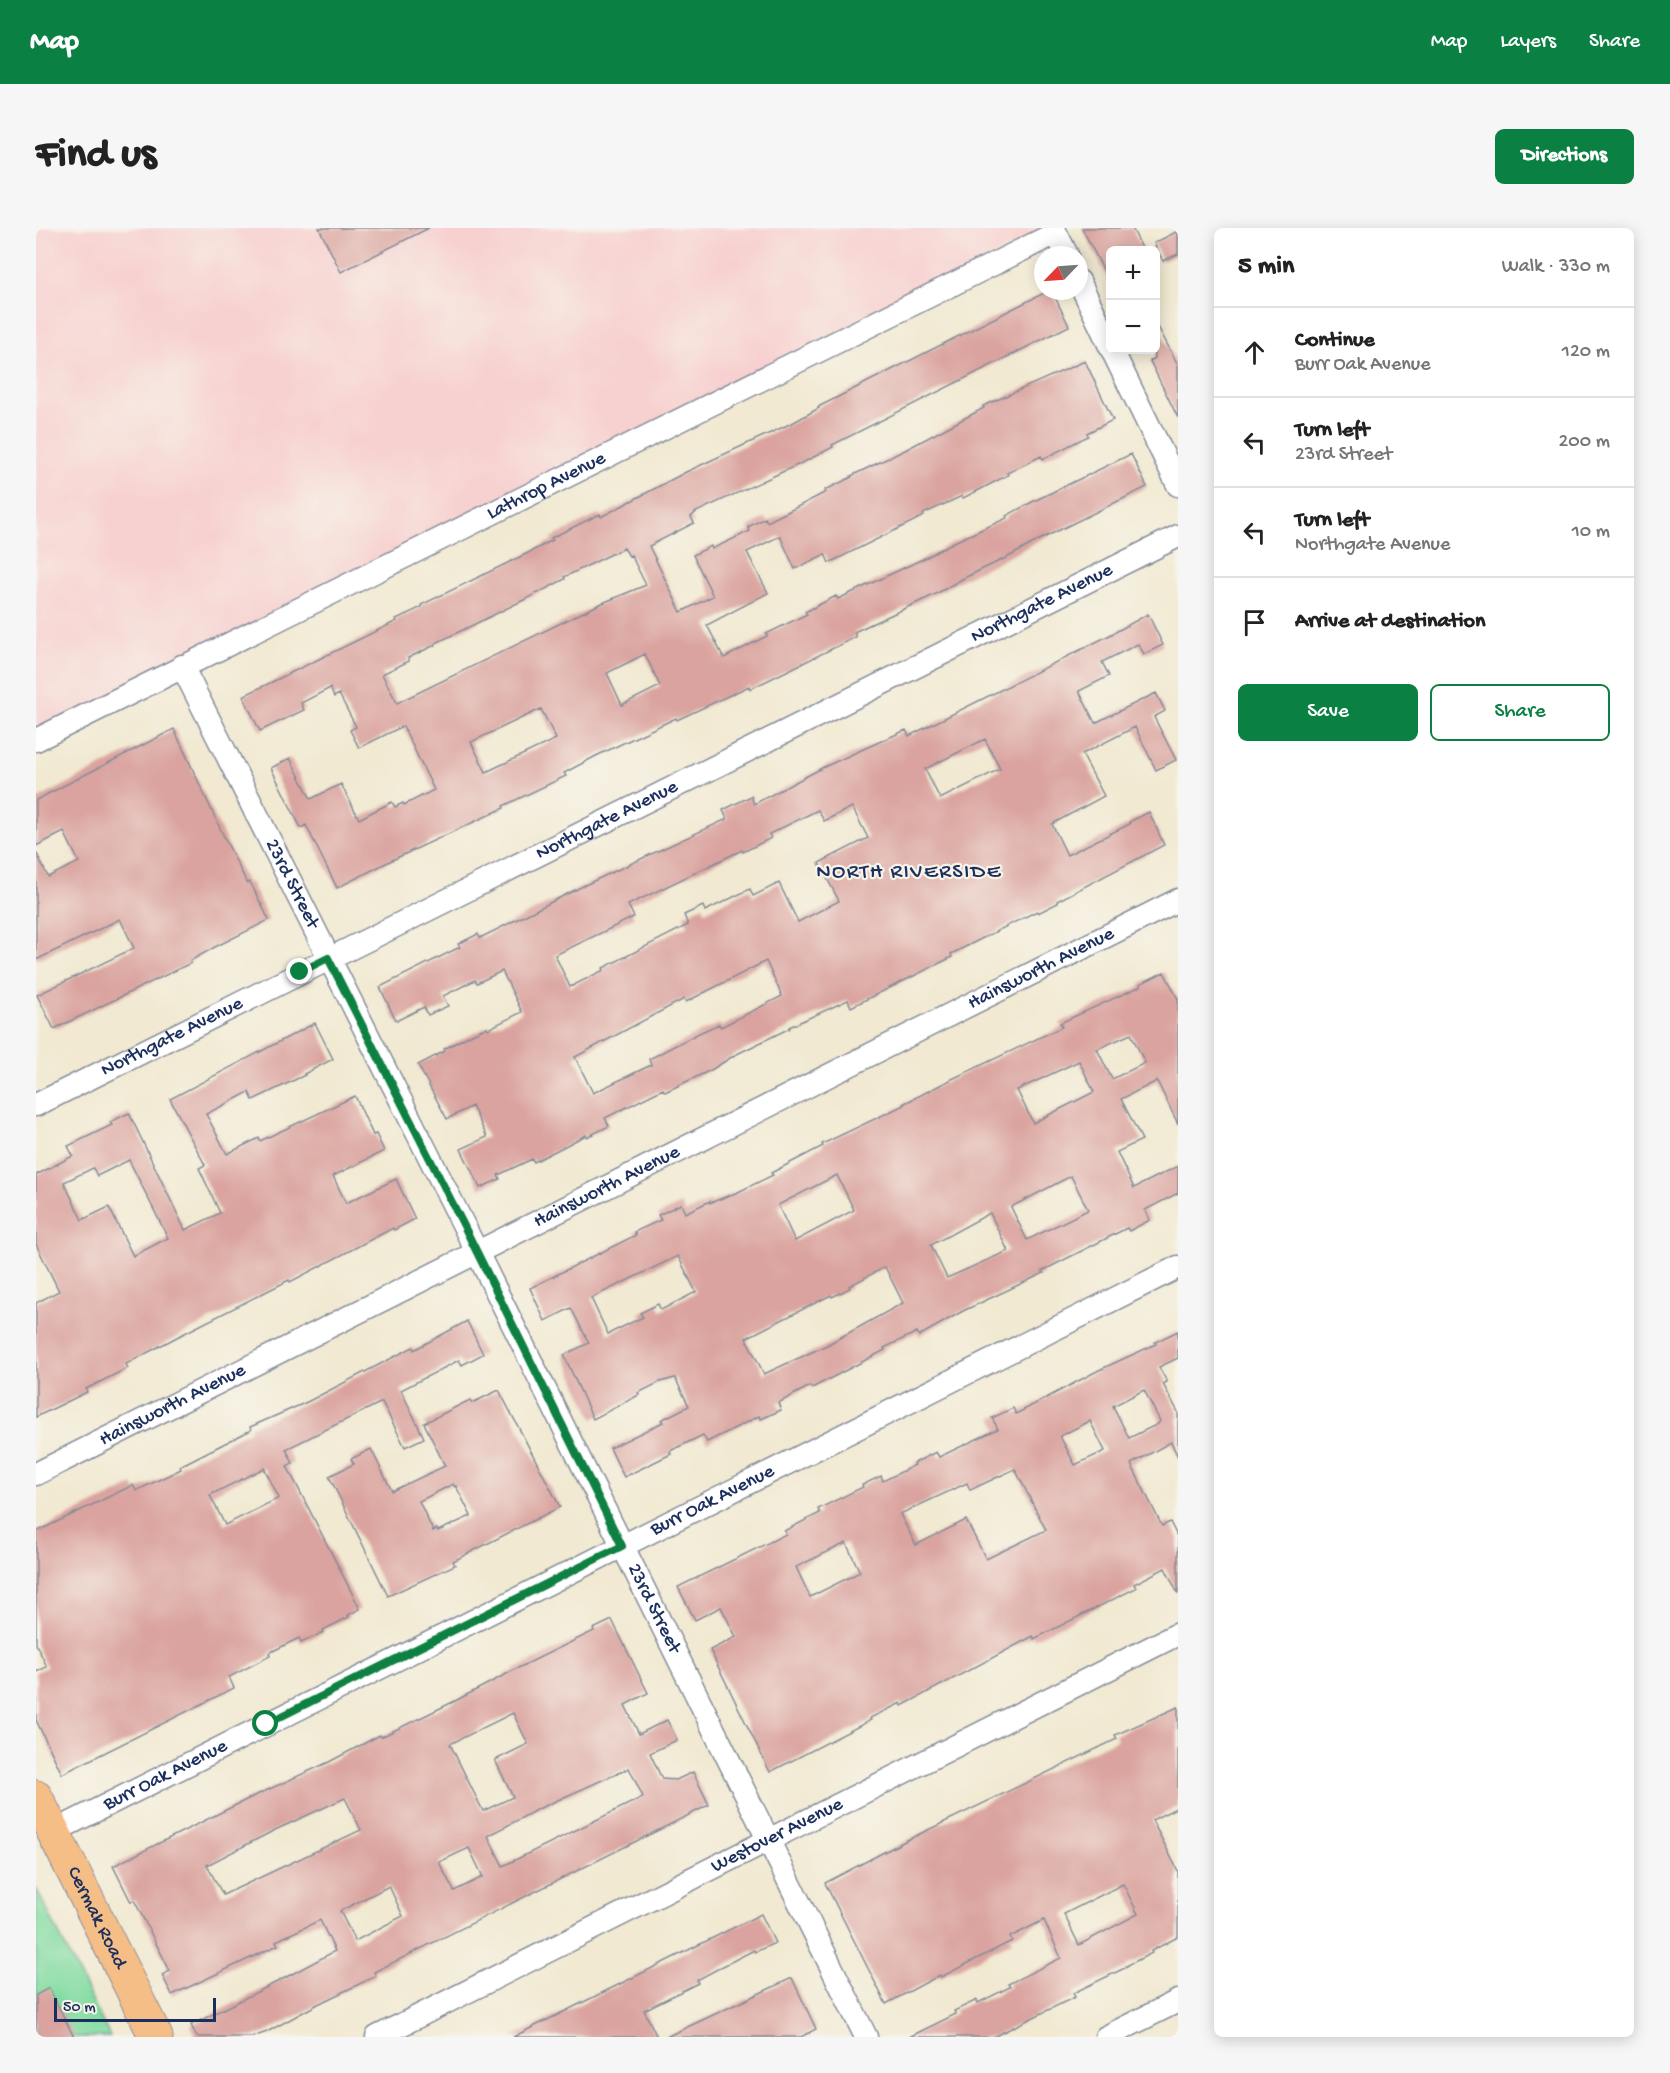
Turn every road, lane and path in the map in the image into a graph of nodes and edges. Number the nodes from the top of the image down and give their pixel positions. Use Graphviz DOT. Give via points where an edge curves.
graph roads {
  1 [pos="1062,246"];
  2 [pos="1088,300"];
  3 [pos="1106,338"];
  4 [pos="1114,354"];
  5 [pos="1178,485"];
  6 [pos="1178,536"];
  7 [pos="182,666"];
  8 [pos="36,740"];
  9 [pos="1178,900"];
  10 [pos="328,958"];
  11 [pos="36,1105"];
  12 [pos="477,1252"];
  13 [pos="1178,1267"];
  14 [pos="36,1474"];
  15 [pos="622,1546"];
  16 [pos="1178,1634"];
  17 [pos="36,1797"];
  18 [pos="53,1832"];
  19 [pos="767,1840"];
  20 [pos="1178,2001"];
  21 [pos="156,2037"];
  22 [pos="377,2037"];
  23 [pos="866,2037"];
  24 [pos="1106,2037"];
  1 -- 7 [label="street, Lathrop Avenue" via="1056,233"];
  2 -- 3 [label="street"];
  4 -- 5 [label="street"];
  6 -- 10 [label="street, Northgate Avenue"];
  7 -- 8 [label="street, Lathrop Avenue"];
  7 -- 10 [label="street, 23rd Street"];
  9 -- 12 [label="street, Hainsworth Avenue"];
  10 -- 11 [label="street, Northgate Avenue"];
  10 -- 12 [label="street, 23rd Street"];
  12 -- 14 [label="street, Hainsworth Avenue"];
  12 -- 15 [label="street, 23rd Street"];
  13 -- 15 [label="street, Burr Oak Avenue"];
  15 -- 18 [label="street, Burr Oak Avenue"];
  15 -- 19 [label="street, 23rd Street"];
  16 -- 19 [label="street, Westover Avenue"];
  17 -- 18 [label="main road, Cermak Road"];
  18 -- 21 [label="main road, Cermak Road"];
  19 -- 22 [label="street, Westover Avenue"];
  19 -- 23 [label="street, 23rd Street"];
  20 -- 24 [label="street"];
}
